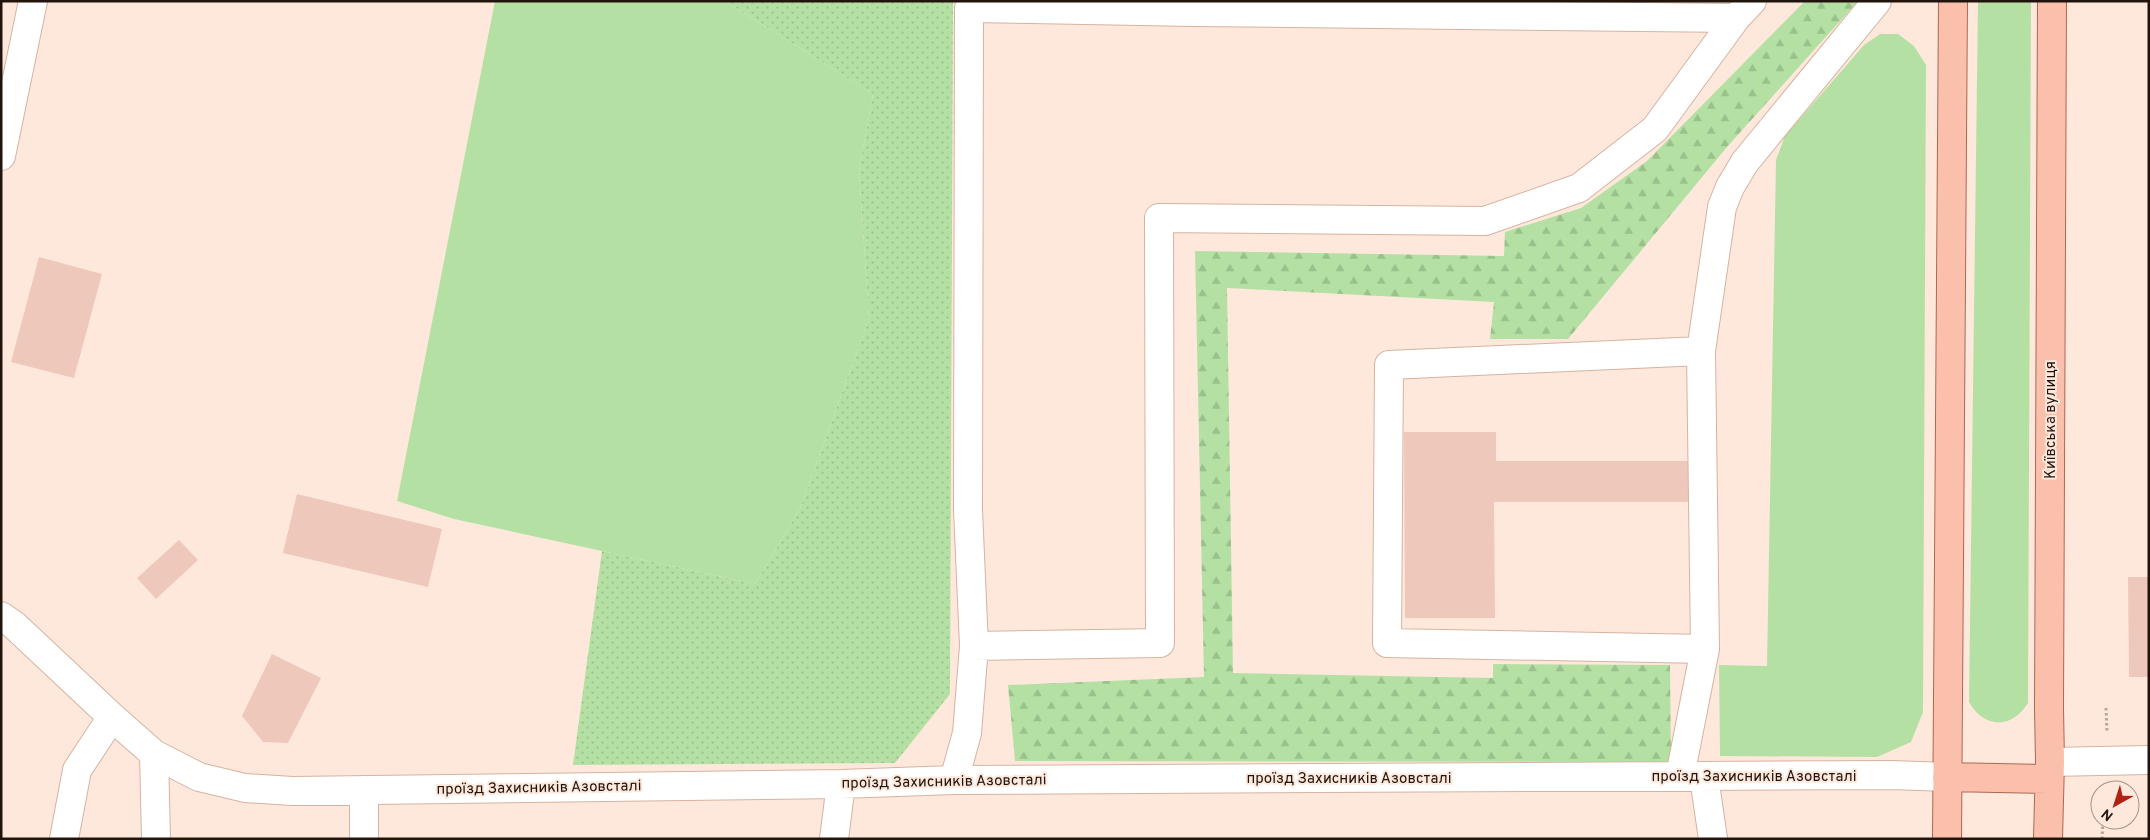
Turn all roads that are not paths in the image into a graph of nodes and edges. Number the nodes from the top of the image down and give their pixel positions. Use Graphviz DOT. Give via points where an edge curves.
graph roads {
  1 [pos="33,1"];
  2 [pos="1877,1"];
  3 [pos="1953,1"];
  4 [pos="2052,1"];
  5 [pos="1744,10"];
  6 [pos="1,156"];
  7 [pos="1701,351"];
  8 [pos="1,616"];
  9 [pos="974,646"];
  10 [pos="1705,649"];
  11 [pos="112,717"];
  12 [pos="154,754"];
  13 [pos="2149,760"];
  14 [pos="2049,770"];
  15 [pos="1692,777"];
  16 [pos="1947,777"];
  17 [pos="954,780"];
  18 [pos="841,784"];
  19 [pos="364,790"];
  20 [pos="64,839"];
  21 [pos="156,839"];
  22 [pos="364,839"];
  23 [pos="834,839"];
  24 [pos="1713,839"];
  25 [pos="1947,839"];
  26 [pos="2048,839"];
  1 -- 6 [label="street"];
  2 -- 7 [label="street" via="1745,162 1730,187 1722,207"];
  3 -- 16 [label="main road"];
  4 -- 14 [label="main road, Київська вулиця"];
  5 -- 9 [label="street" via="1655,129 1579,188 1485,221 1159,218 1160,643"];
  5 -- 9 [label="street" via="1184,12 969,8 968,510"];
  7 -- 10 [label="street"];
  7 -- 10 [label="street" via="1389,365 1387,643"];
  8 -- 11 [label="street, проїзд Захисників Азовсталі"];
  9 -- 17 [label="street" via="967,733"];
  10 -- 15 [label="street"];
  11 -- 12 [label="street, проїзд Захисників Азовсталі"];
  11 -- 20 [label="street" via="78,770"];
  12 -- 19 [label="street, проїзд Захисників Азовсталі" via="199,777 245,788"];
  12 -- 21 [label="street"];
  13 -- 14 [label="street"];
  14 -- 16 [label="main road"];
  14 -- 26 [label="main road, Київська вулиця"];
  15 -- 16 [label="street, проїзд Захисників Азовсталі"];
  15 -- 17 [label="street, проїзд Захисників Азовсталі"];
  15 -- 24 [label="street"];
  16 -- 25 [label="main road"];
  17 -- 18 [label="street, проїзд Захисників Азовсталі"];
  18 -- 19 [label="street, проїзд Захисників Азовсталі"];
  18 -- 23 [label="street"];
  19 -- 22 [label="street"];
}
